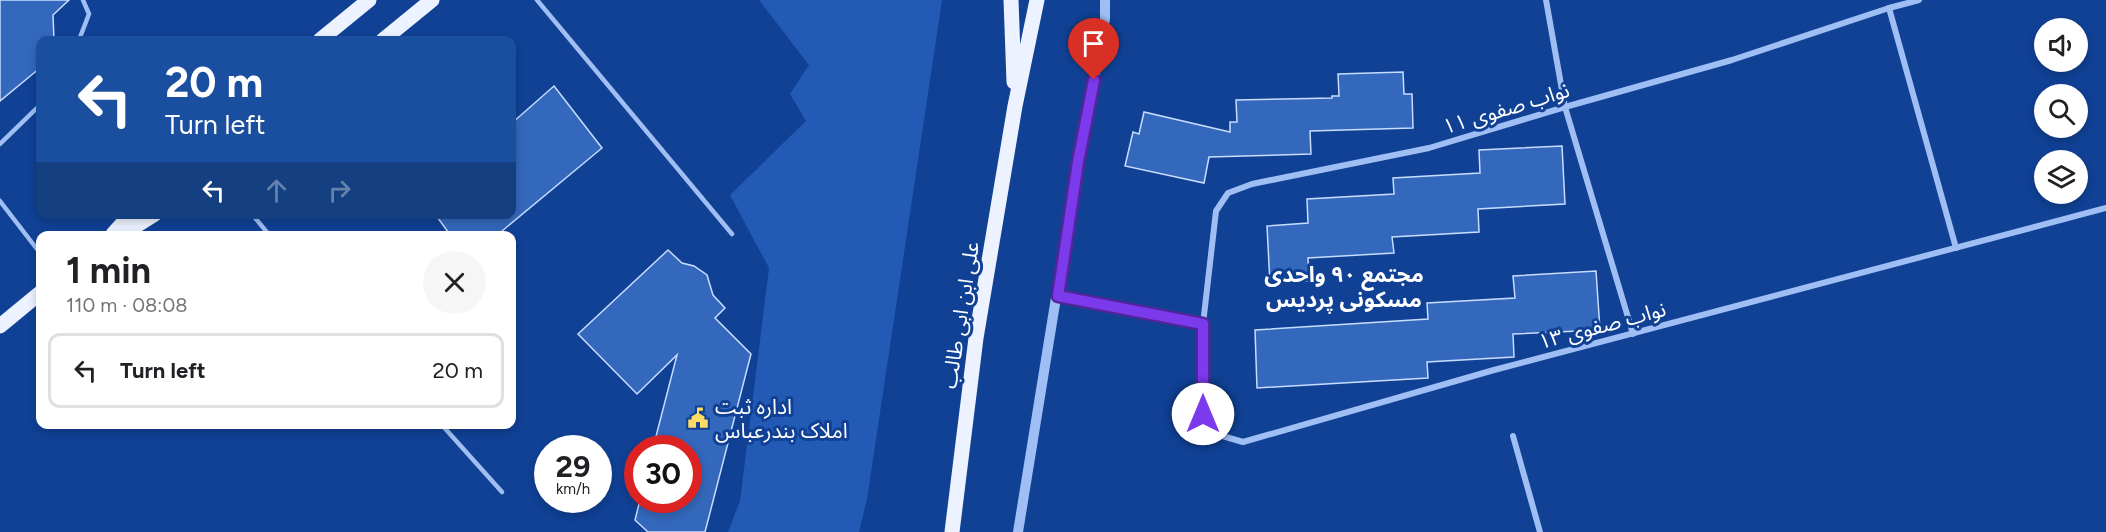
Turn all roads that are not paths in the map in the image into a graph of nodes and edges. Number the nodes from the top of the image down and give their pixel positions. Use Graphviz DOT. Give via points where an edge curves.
graph roads {
  1 [pos="83,0"];
  2 [pos="369,0"];
  3 [pos="432,0"];
  4 [pos="537,0"];
  5 [pos="1011,0"];
  6 [pos="1037,0"];
  7 [pos="1105,0"];
  8 [pos="1546,0"];
  9 [pos="1919,0"];
  10 [pos="1888,8"];
  11 [pos="81,36"];
  12 [pos="326,36"];
  13 [pos="388,36"];
  14 [pos="1015,106"];
  15 [pos="1565,107"];
  16 [pos="36,109"];
  17 [pos="0,144"];
  18 [pos="0,201"];
  19 [pos="2106,208"];
  20 [pos="127,219"];
  21 [pos="147,219"];
  22 [pos="256,219"];
  23 [pos="116,231"];
  24 [pos="128,231"];
  25 [pos="266,231"];
  26 [pos="732,234"];
  27 [pos="36,248"];
  28 [pos="1956,248"];
  29 [pos="36,296"];
  30 [pos="1058,296"];
  31 [pos="1203,324"];
  32 [pos="0,326"];
  33 [pos="1633,334"];
  34 [pos="445,429"];
  35 [pos="1513,436"];
  36 [pos="502,492"];
  37 [pos="952,532"];
  38 [pos="1018,532"];
  39 [pos="1540,532"];
  1 -- 11 [label="lane" via="89,14"];
  2 -- 12 [label="main road"];
  3 -- 13 [label="main road"];
  4 -- 26 [label="lane"];
  5 -- 14 [label="main road"];
  6 -- 14 [label="main road"];
  7 -- 30 [label="street"];
  8 -- 15 [label="street"];
  9 -- 10 [label="street, نواب صفوی ۱۱"];
  10 -- 15 [label="street, نواب صفوی ۱۱" via="1732,60"];
  10 -- 28 [label="street"];
  14 -- 37 [label="main road, علی ابن ابی طالب" via="976,338"];
  15 -- 31 [label="street, نواب صفوی ۱۱" via="1429,148 1252,184 1228,193 1216,211"];
  15 -- 33 [label="street"];
  16 -- 17 [label="lane"];
  18 -- 27 [label="lane"];
  19 -- 28 [label="street, نواب صفوی ۱۳"];
  20 -- 23 [label="main road"];
  21 -- 24 [label="main road"];
  22 -- 25 [label="lane"];
  28 -- 33 [label="street, نواب صفوی ۱۳"];
  29 -- 32 [label="main road"];
  30 -- 31 [label="street"];
  30 -- 38 [label="street"];
  31 -- 33 [label="street, نواب صفوی ۱۳" via="1203,414 1219,435 1243,442"];
  34 -- 36 [label="lane"];
  35 -- 39 [label="street"];
}
